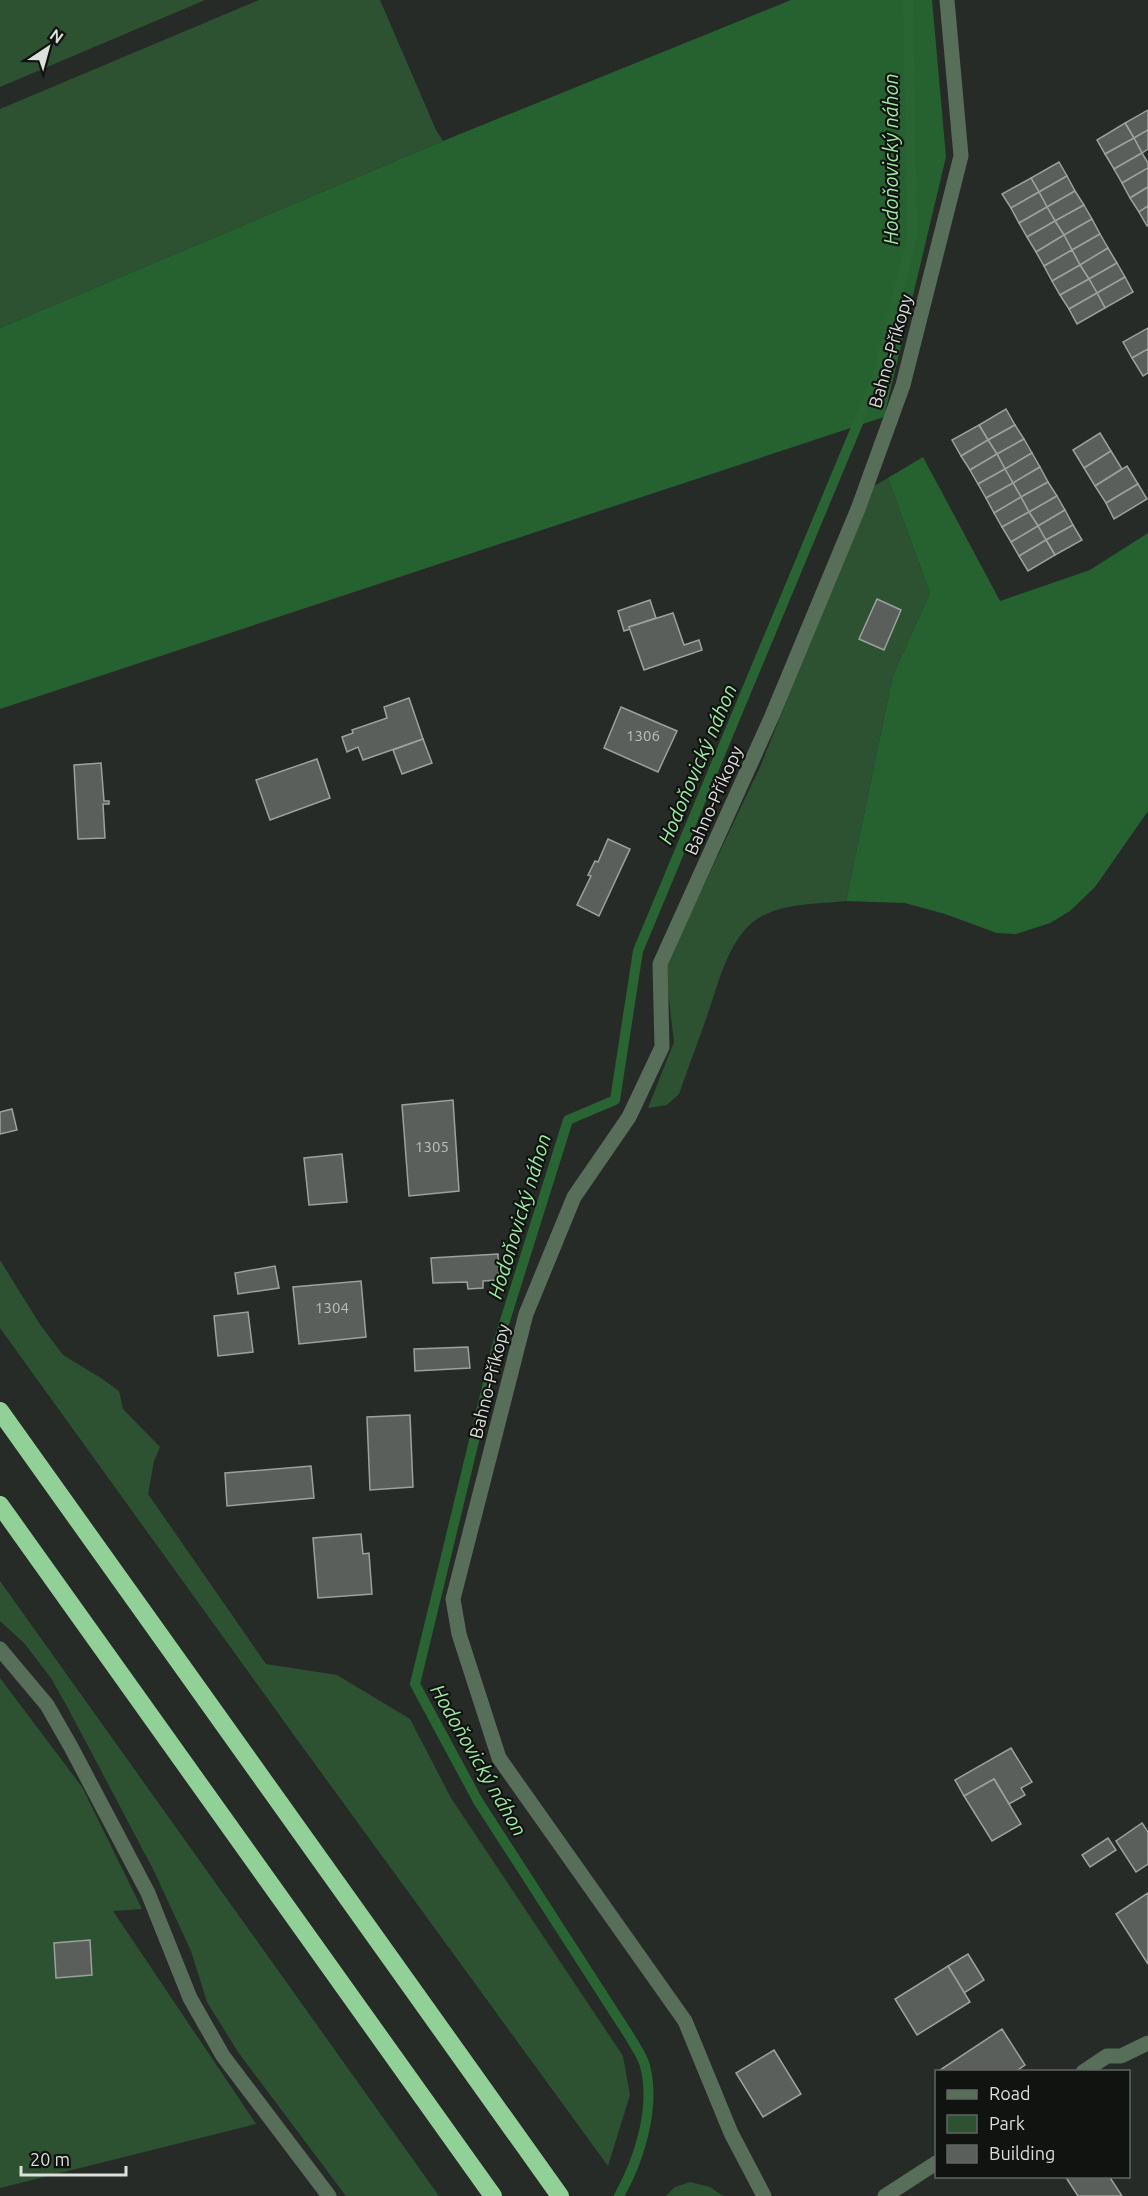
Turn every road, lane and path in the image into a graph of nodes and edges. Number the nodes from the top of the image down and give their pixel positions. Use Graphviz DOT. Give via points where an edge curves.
graph roads {
  1 [pos="947,0"];
  2 [pos="0,1411"];
  3 [pos="0,1505"];
  4 [pos="0,1649"];
  5 [pos="1148,2043"];
  6 [pos="1086,2070"];
  7 [pos="935,2164"];
  8 [pos="328,2196"];
  9 [pos="493,2196"];
  10 [pos="560,2196"];
  11 [pos="764,2196"];
  12 [pos="885,2196"];
  1 -- 11 [label="street, Bahno-Příkopy" via="961,156 903,385 858,509 777,705 660,964 662,1047 629,1117 574,1197 526,1314 453,1599 459,1634 499,1758 684,2021 731,2133"];
  2 -- 10 [label="highway"];
  3 -- 9 [label="highway"];
  4 -- 8 [label="street" via="47,1705 71,1747 148,1893 190,1998 223,2056"];
  5 -- 6 [label="street" via="1121,2056 1107,2056"];
  7 -- 12 [label="street"];
}
